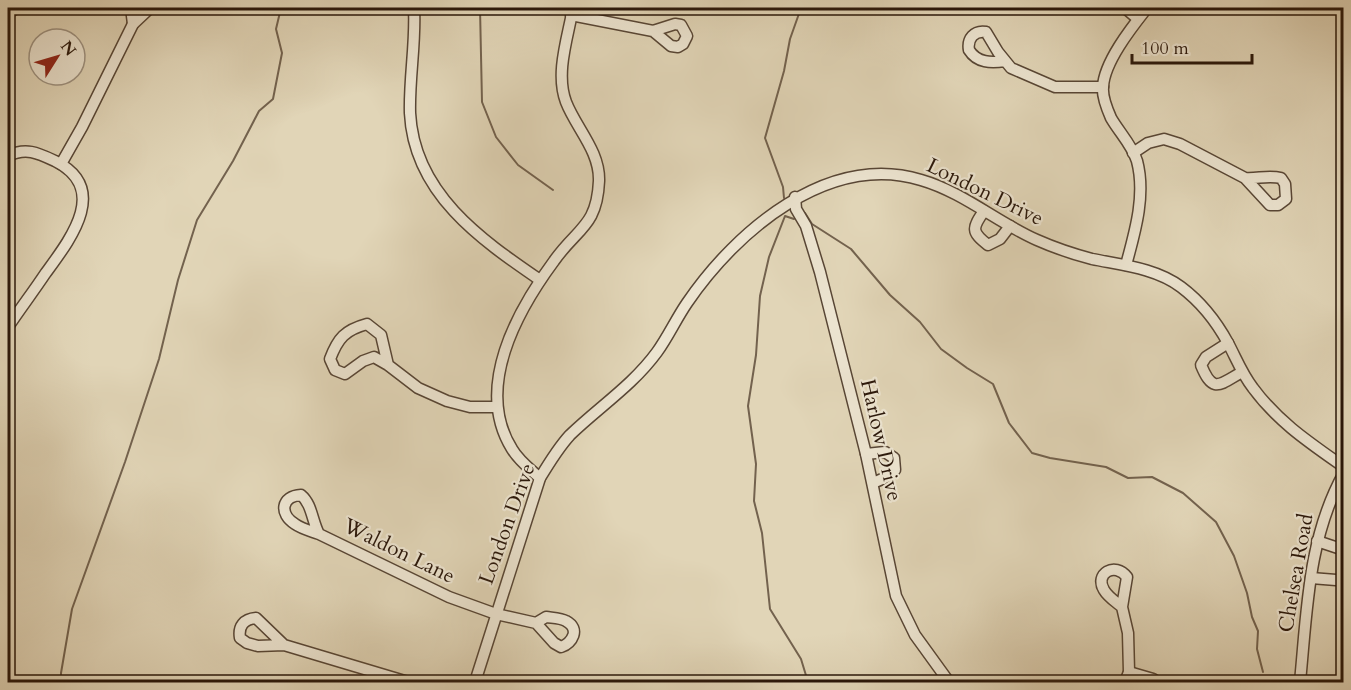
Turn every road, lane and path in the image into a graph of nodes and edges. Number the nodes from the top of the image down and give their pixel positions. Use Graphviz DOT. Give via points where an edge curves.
graph roads {
  1 [pos="130,8"];
  2 [pos="150,8"];
  3 [pos="414,8"];
  4 [pos="1125,8"];
  5 [pos="1147,8"];
  6 [pos="572,11"];
  7 [pos="1138,20"];
  8 [pos="133,24"];
  9 [pos="653,31"];
  10 [pos="1005,61"];
  11 [pos="1103,87"];
  12 [pos="1133,153"];
  13 [pos="8,156"];
  14 [pos="61,164"];
  15 [pos="1245,178"];
  16 [pos="795,197"];
  17 [pos="984,211"];
  18 [pos="1010,226"];
  19 [pos="1126,265"];
  20 [pos="540,280"];
  21 [pos="8,327"];
  22 [pos="1228,343"];
  23 [pos="388,365"];
  24 [pos="1242,372"];
  25 [pos="497,407"];
  26 [pos="866,454"];
  27 [pos="1344,467"];
  28 [pos="1344,473"];
  29 [pos="540,478"];
  30 [pos="873,483"];
  31 [pos="319,534"];
  32 [pos="1317,541"];
  33 [pos="1344,550"];
  34 [pos="1311,578"];
  35 [pos="1344,578"];
  36 [pos="1122,607"];
  37 [pos="496,614"];
  38 [pos="536,623"];
  39 [pos="284,645"];
  40 [pos="1127,677"];
  41 [pos="408,682"];
  42 [pos="475,682"];
  43 [pos="949,682"];
  44 [pos="1157,682"];
  45 [pos="1300,682"];
  1 -- 8 [label="street"];
  2 -- 8 [label="street"];
  3 -- 20 [label="street" via="410,113 415,146 454,213 492,247"];
  4 -- 7 [label="street"];
  5 -- 7 [label="street"];
  6 -- 9 [label="street"];
  6 -- 20 [label="street" via="562,84 566,101 593,152 599,179 595,208 588,223"];
  7 -- 11 [label="street" via="1108,66"];
  8 -- 14 [label="street"];
  10 -- 11 [label="street" via="1011,68 1055,87"];
  11 -- 12 [label="street" via="1112,118"];
  12 -- 15 [label="street" via="1164,139"];
  12 -- 19 [label="street" via="1141,189"];
  13 -- 14 [label="street" via="29,150"];
  14 -- 21 [label="street" via="72,172 79,185 82,214 73,235"];
  16 -- 17 [label="street, London Drive" via="854,177 898,174 924,180"];
  16 -- 26 [label="street, Harlow Drive" via="820,272"];
  16 -- 29 [label="street, London Drive" via="745,234 725,256 687,303 657,353 569,436"];
  17 -- 18 [label="street, London Drive"];
  17 -- 18 [label="street" via="974,230 988,245 1000,239"];
  18 -- 19 [label="street, London Drive" via="1062,250"];
  19 -- 22 [label="street, London Drive" via="1179,285 1203,306"];
  20 -- 25 [label="street" via="504,351 497,380"];
  22 -- 24 [label="street, London Drive"];
  22 -- 24 [label="street" via="1203,360 1207,380 1220,385"];
  23 -- 23 [label="street" via="381,335 367,324 352,328 337,341 330,359 335,370 345,374 374,357"];
  23 -- 25 [label="street" via="418,388 447,401 470,407"];
  24 -- 27 [label="street, London Drive" via="1274,414"];
  25 -- 29 [label="street" via="512,450"];
  26 -- 30 [label="street, Harlow Drive"];
  26 -- 30 [label="street" via="885,452 894,458 896,470"];
  28 -- 32 [label="street, Chelsea Road" via="1332,494"];
  29 -- 37 [label="street, London Drive"];
  30 -- 43 [label="street, Harlow Drive" via="896,596 915,635"];
  31 -- 37 [label="street, Waldon Lane" via="449,597"];
  32 -- 33 [label="street"];
  32 -- 34 [label="street, Chelsea Road"];
  34 -- 35 [label="street"];
  34 -- 45 [label="street, Chelsea Road"];
  36 -- 40 [label="street" via="1128,633"];
  37 -- 38 [label="street, Waldon Lane"];
  37 -- 42 [label="street, London Drive"];
  39 -- 41 [label="street"];
  40 -- 44 [label="street"];
}
